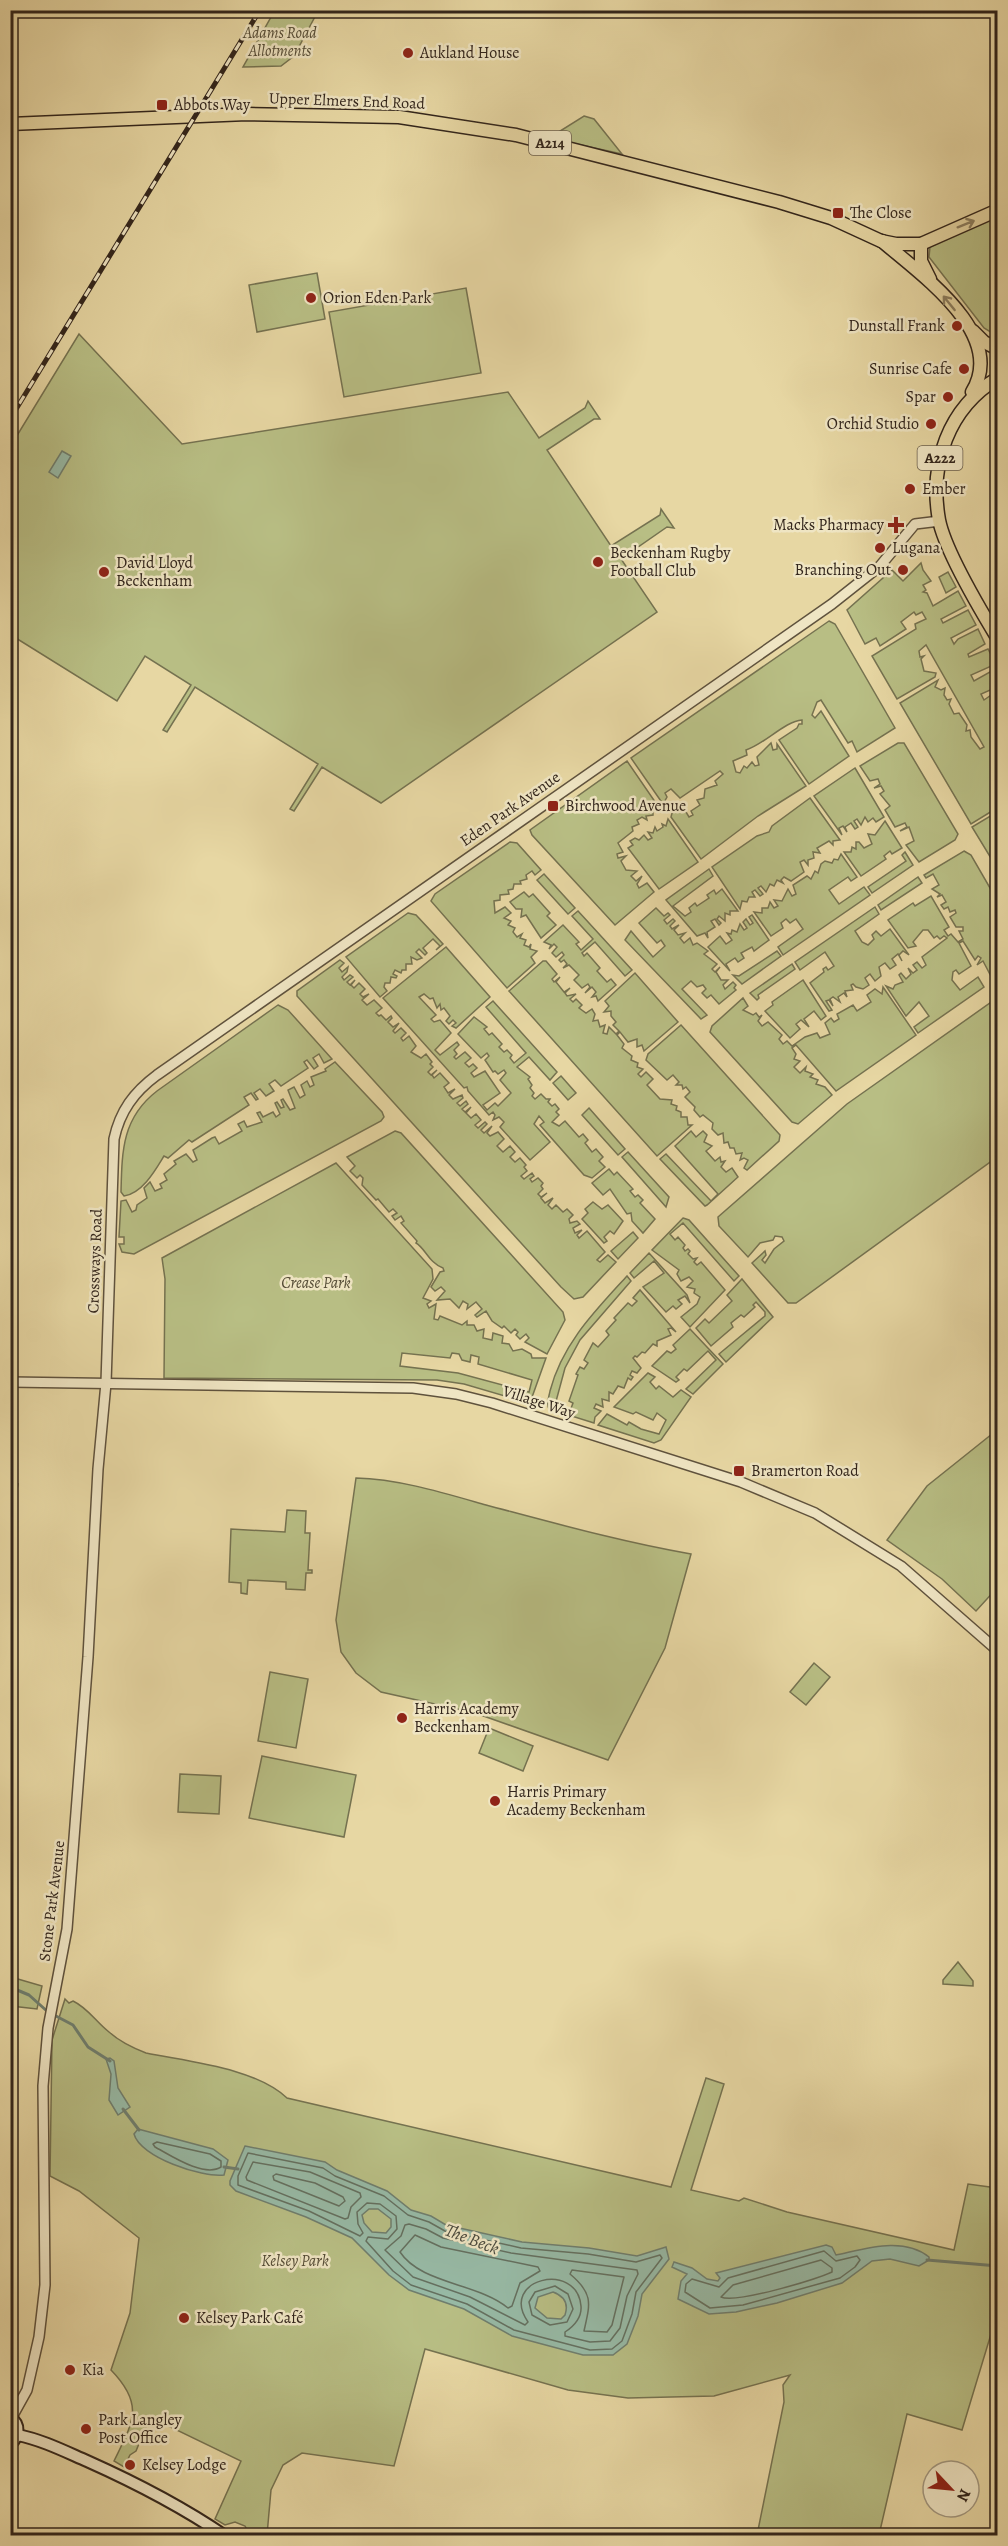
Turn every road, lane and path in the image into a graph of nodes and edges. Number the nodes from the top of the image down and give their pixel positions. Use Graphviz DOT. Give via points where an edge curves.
graph roads {
  1 [pos="10,124"];
  2 [pos="997,211"];
  3 [pos="881,241"];
  4 [pos="921,244"];
  5 [pos="916,264"];
  6 [pos="968,326"];
  7 [pos="998,349"];
  8 [pos="998,378"];
  9 [pos="967,401"];
  10 [pos="940,521"];
  11 [pos="998,639"];
  12 [pos="114,1140"];
  13 [pos="10,1382"];
  14 [pos="106,1383"];
  15 [pos="998,1651"];
  16 [pos="11,2417"];
  17 [pos="18,2435"];
  18 [pos="10,2445"];
  19 [pos="225,2535"];
  1 -- 3 [label="main road, Upper Elmers End Road / A214" via="247,114 410,118 516,135 789,205 831,218"];
  4 -- 2 [label="main road, one-way"];
  3 -- 4 [label="main road"];
  3 -- 5 [label="main road"];
  4 -- 5 [label="main road"];
  6 -- 5 [label="main road, one-way"];
  6 -- 7 [label="main road"];
  6 -- 9 [label="main road" via="979,350 981,367"];
  8 -- 9 [label="main road"];
  9 -- 10 [label="main road, A222" via="948,430 940,453"];
  10 -- 11 [label="main road, A222"];
  10 -- 12 [label="street, Eden Park Avenue" via="915,524 880,566 832,604 146,1083 122,1113"];
  12 -- 14 [label="street, Crossways Road"];
  13 -- 14 [label="street, Village Way"];
  14 -- 15 [label="street, Village Way" via="424,1389 536,1416 741,1482 815,1513 902,1566"];
  14 -- 16 [label="street, Stone Park Avenue" via="67,1929 48,2028 43,2086 44,2300 27,2390"];
  16 -- 17 [label="main road" via="17,2424"];
  17 -- 18 [label="main road"];
  17 -- 19 [label="main road" via="132,2482"];
}
